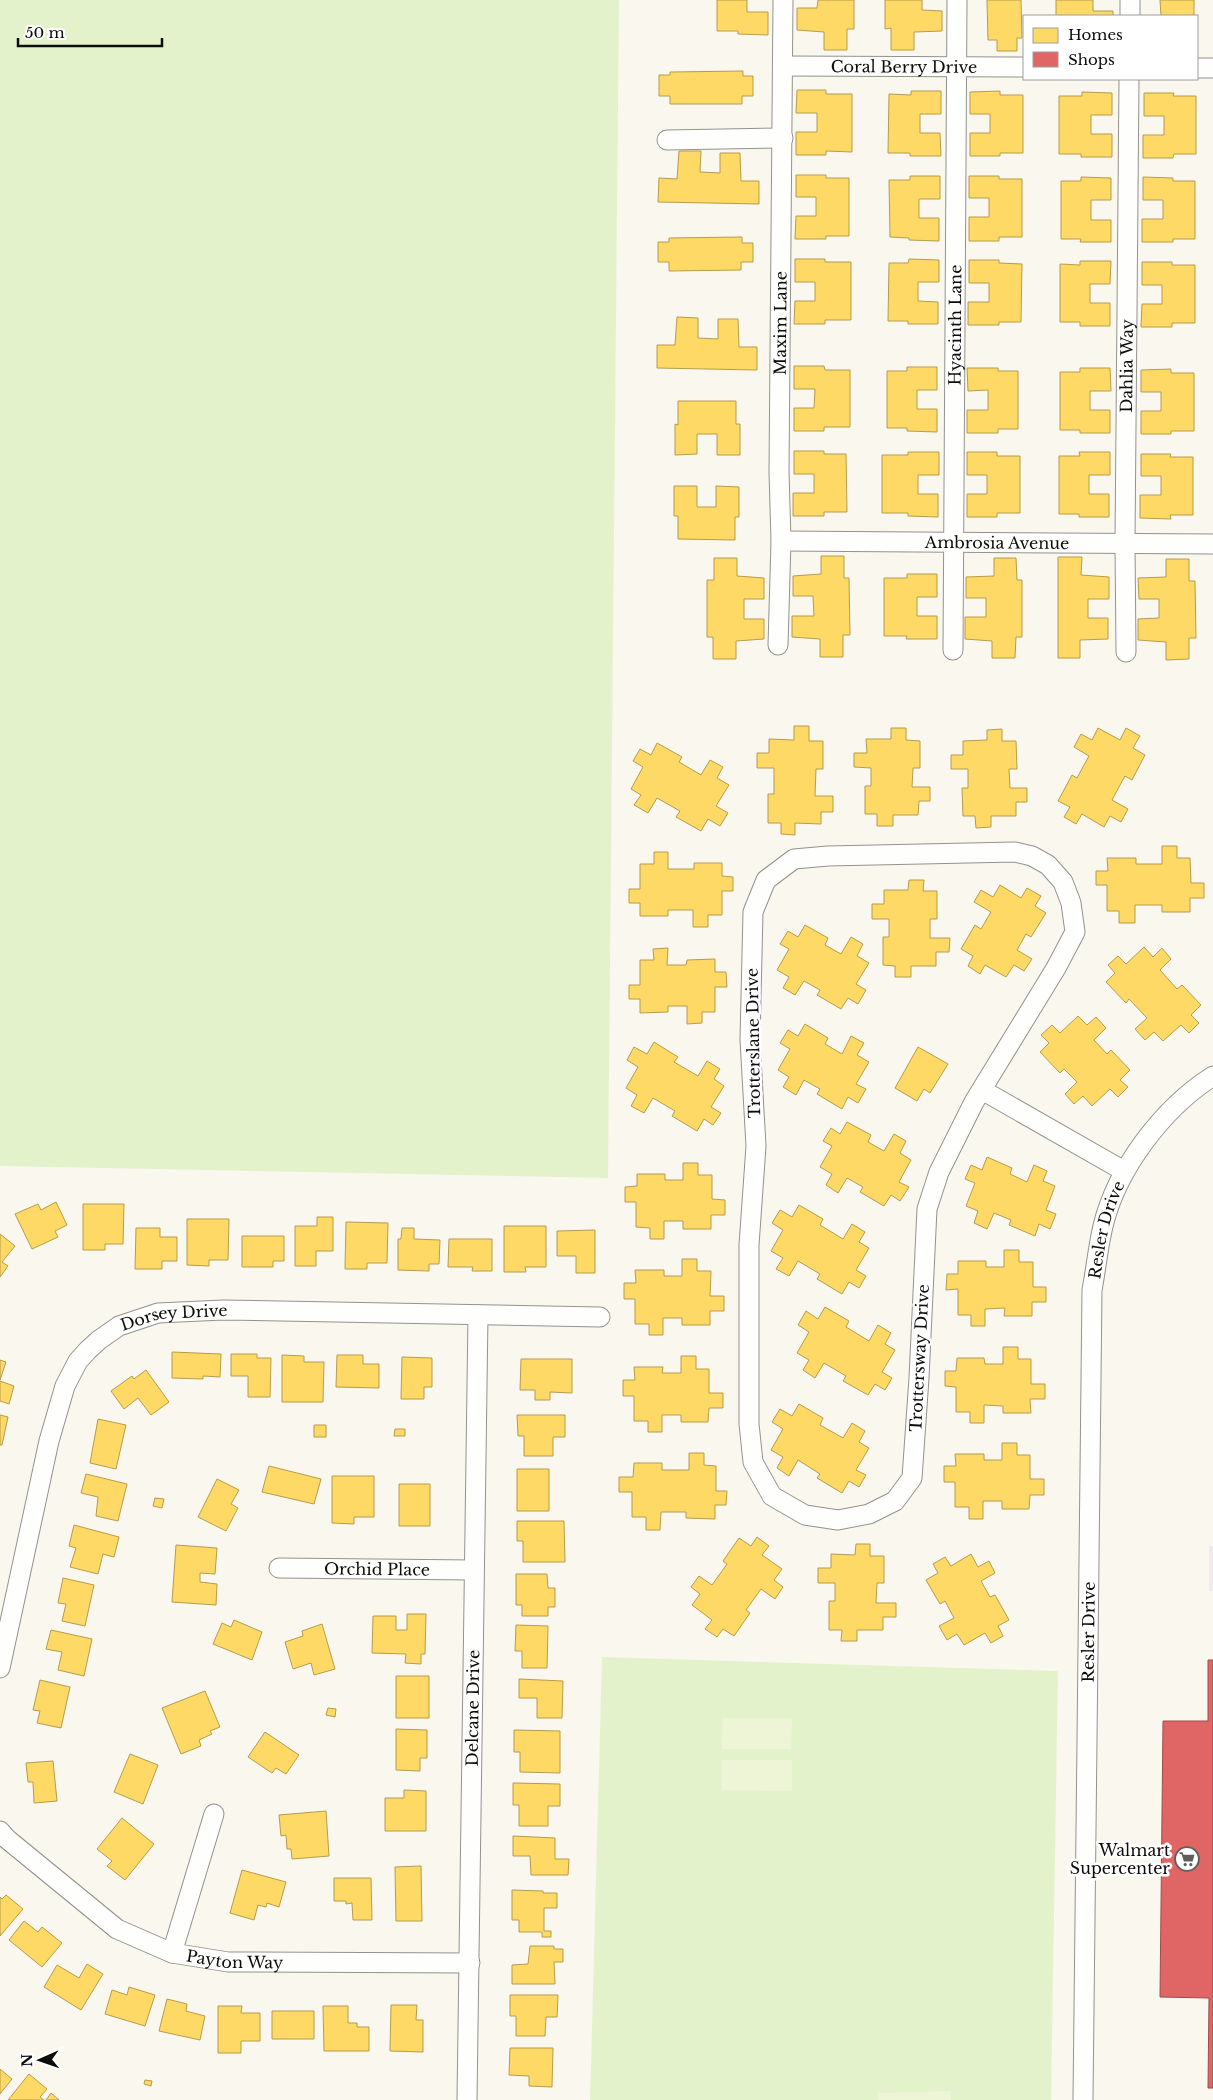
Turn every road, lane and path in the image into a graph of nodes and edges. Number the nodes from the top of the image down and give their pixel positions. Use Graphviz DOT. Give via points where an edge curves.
graph roads {
  1 [pos="783,0"];
  2 [pos="957,0"];
  3 [pos="1130,0"];
  4 [pos="1130,15"];
  5 [pos="783,66"];
  6 [pos="957,66"];
  7 [pos="1023,67"];
  8 [pos="1198,68"];
  9 [pos="1213,68"];
  10 [pos="1129,80"];
  11 [pos="782,138"];
  12 [pos="667,140"];
  13 [pos="781,542"];
  14 [pos="953,542"];
  15 [pos="1125,543"];
  16 [pos="1213,544"];
  17 [pos="778,646"];
  18 [pos="953,650"];
  19 [pos="1126,652"];
  20 [pos="1048,865"];
  21 [pos="1213,1076"];
  22 [pos="982,1090"];
  23 [pos="1124,1170"];
  24 [pos="478,1315"];
  25 [pos="600,1317"];
  26 [pos="772,1496"];
  27 [pos="279,1568"];
  28 [pos="474,1570"];
  29 [pos="0,1668"];
  30 [pos="214,1814"];
  31 [pos="0,1831"];
  32 [pos="172,1953"];
  33 [pos="470,1963"];
  34 [pos="467,2100"];
  35 [pos="1083,2100"];
  1 -- 5 [label="street, Maxim Lane"];
  2 -- 6 [label="street, Hyacinth Lane"];
  3 -- 4 [label="street"];
  5 -- 6 [label="street, Coral Berry Drive"];
  5 -- 11 [label="street, Maxim Lane"];
  6 -- 7 [label="street, Coral Berry Drive"];
  6 -- 14 [label="street, Hyacinth Lane"];
  8 -- 9 [label="street"];
  10 -- 15 [label="street, Dahlia Way"];
  11 -- 12 [label="street"];
  11 -- 13 [label="street, Maxim Lane"];
  13 -- 14 [label="street, Ambrosia Avenue"];
  13 -- 17 [label="street, Maxim Lane"];
  14 -- 15 [label="street, Ambrosia Avenue"];
  14 -- 18 [label="street, Hyacinth Lane"];
  15 -- 16 [label="street, Ambrosia Avenue"];
  15 -- 19 [label="street, Dahlia Way"];
  20 -- 22 [label="street, Trottersway Drive" via="1063,882 1071,903 1075,932"];
  20 -- 26 [label="street, Trotterslane Drive" via="1032,856 1014,852 828,856 794,859 766,880 753,912 751,961 750,1040 756,1146 749,1246 749,1424 753,1462"];
  21 -- 23 [label="street, Resler Drive" via="1157,1124"];
  22 -- 23 [label="street"];
  22 -- 26 [label="street, Trottersway Drive" via="940,1172 927,1209 912,1478 895,1501 869,1514 838,1520 805,1515"];
  23 -- 35 [label="street, Resler Drive" via="1103,1225 1092,1290"];
  24 -- 25 [label="street, Dorsey Drive"];
  24 -- 28 [label="street, Delcane Drive"];
  24 -- 29 [label="street, Dorsey Drive" via="223,1310 158,1313 119,1326 99,1340 78,1361 65,1386 49,1441"];
  27 -- 28 [label="street, Orchid Place"];
  28 -- 33 [label="street, Delcane Drive"];
  30 -- 32 [label="street"];
  31 -- 32 [label="street, Payton Way" via="117,1929"];
  32 -- 33 [label="street, Payton Way" via="228,1962"];
  33 -- 34 [label="street, Delcane Drive"];
}
